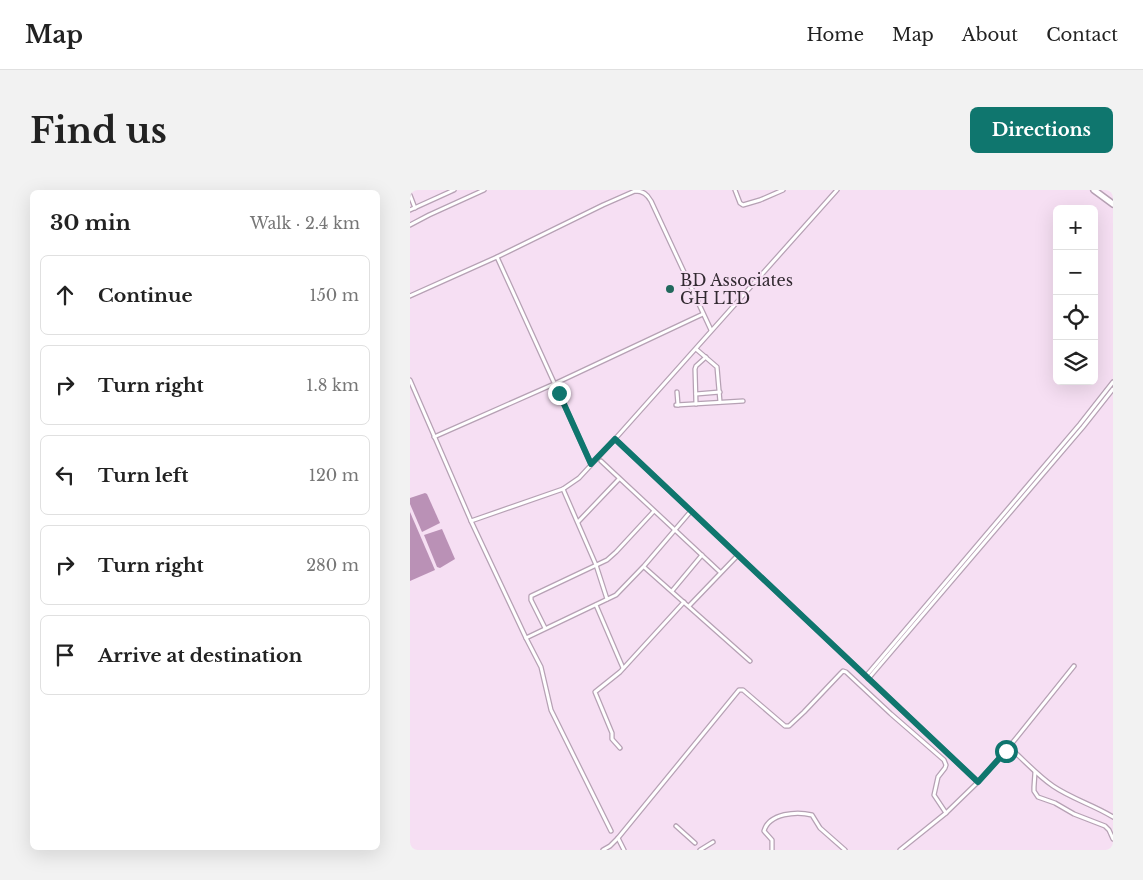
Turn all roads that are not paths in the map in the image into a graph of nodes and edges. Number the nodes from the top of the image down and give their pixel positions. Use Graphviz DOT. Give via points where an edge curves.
graph roads {
  1 [pos="454,190"];
  2 [pos="484,190"];
  3 [pos="735,190"];
  4 [pos="783,190"];
  5 [pos="837,190"];
  6 [pos="1094,190"];
  7 [pos="1099,190"];
  8 [pos="410,195"];
  9 [pos="1113,203"];
  10 [pos="415,208"];
  11 [pos="410,210"];
  12 [pos="410,225"];
  13 [pos="497,257"];
  14 [pos="410,296"];
  15 [pos="703,314"];
  16 [pos="707,321"];
  17 [pos="717,324"];
  18 [pos="712,330"];
  19 [pos="696,349"];
  20 [pos="706,357"];
  21 [pos="410,380"];
  22 [pos="1113,382"];
  23 [pos="554,384"];
  24 [pos="411,386"];
  25 [pos="1113,389"];
  26 [pos="677,392"];
  27 [pos="720,392"];
  28 [pos="696,394"];
  29 [pos="742,401"];
  30 [pos="720,402"];
  31 [pos="696,404"];
  32 [pos="434,437"];
  33 [pos="615,439"];
  34 [pos="601,461"];
  35 [pos="591,464"];
  36 [pos="619,479"];
  37 [pos="563,489"];
  38 [pos="654,511"];
  39 [pos="691,511"];
  40 [pos="471,521"];
  41 [pos="578,522"];
  42 [pos="675,530"];
  43 [pos="738,554"];
  44 [pos="702,555"];
  45 [pos="596,565"];
  46 [pos="644,566"];
  47 [pos="720,572"];
  48 [pos="672,591"];
  49 [pos="607,599"];
  50 [pos="684,602"];
  51 [pos="596,605"];
  52 [pos="689,606"];
  53 [pos="545,628"];
  54 [pos="526,638"];
  55 [pos="750,661"];
  56 [pos="1074,666"];
  57 [pos="623,668"];
  58 [pos="867,677"];
  59 [pos="1009,747"];
  60 [pos="620,748"];
  61 [pos="1035,771"];
  62 [pos="978,782"];
  63 [pos="946,813"];
  64 [pos="1113,817"];
  65 [pos="676,826"];
  66 [pos="611,831"];
  67 [pos="618,838"];
  68 [pos="1113,839"];
  69 [pos="713,842"];
  70 [pos="694,843"];
  71 [pos="603,850"];
  72 [pos="624,850"];
  73 [pos="700,850"];
  74 [pos="772,850"];
  75 [pos="846,850"];
  76 [pos="900,850"];
  1 -- 10 [label="street"];
  2 -- 12 [label="street"];
  3 -- 4 [label="street" via="743,205"];
  5 -- 17 [label="street"];
  6 -- 9 [label="highway"];
  7 -- 9 [label="highway"];
  8 -- 10 [label="street"];
  10 -- 11 [label="street"];
  13 -- 14 [label="street"];
  13 -- 15 [label="street" via="603,205 640,191 648,195"];
  13 -- 23 [label="street"];
  15 -- 16 [label="street"];
  15 -- 23 [label="street"];
  16 -- 17 [label="street"];
  16 -- 18 [label="street"];
  17 -- 18 [label="street"];
  18 -- 19 [label="street"];
  19 -- 20 [label="street"];
  19 -- 33 [label="street"];
  20 -- 27 [label="street" via="717,367"];
  20 -- 28 [label="street" via="695,369"];
  21 -- 24 [label="street"];
  22 -- 58 [label="street"];
  23 -- 32 [label="street"];
  23 -- 35 [label="street"];
  24 -- 32 [label="street"];
  25 -- 58 [label="street"];
  26 -- 31 [label="street" via="677,405"];
  27 -- 28 [label="street"];
  27 -- 30 [label="street"];
  28 -- 31 [label="street"];
  29 -- 30 [label="street"];
  30 -- 31 [label="street"];
  32 -- 40 [label="street"];
  33 -- 35 [label="street"];
  33 -- 39 [label="street"];
  34 -- 36 [label="street"];
  35 -- 37 [label="street"];
  36 -- 38 [label="street"];
  36 -- 41 [label="street"];
  37 -- 40 [label="street"];
  37 -- 41 [label="street"];
  38 -- 42 [label="street"];
  38 -- 45 [label="street" via="616,552"];
  39 -- 42 [label="street"];
  39 -- 43 [label="street"];
  40 -- 54 [label="street"];
  41 -- 45 [label="street"];
  42 -- 44 [label="street"];
  42 -- 46 [label="street"];
  43 -- 47 [label="street"];
  43 -- 58 [label="street"];
  44 -- 47 [label="street"];
  44 -- 48 [label="street"];
  45 -- 49 [label="street"];
  45 -- 53 [label="street" via="531,596"];
  46 -- 48 [label="street"];
  46 -- 49 [label="street" via="616,595"];
  47 -- 52 [label="street"];
  48 -- 50 [label="street"];
  49 -- 51 [label="street"];
  50 -- 52 [label="street"];
  50 -- 57 [label="street"];
  51 -- 53 [label="street"];
  51 -- 57 [label="street"];
  52 -- 55 [label="street"];
  53 -- 54 [label="street"];
  54 -- 66 [label="street" via="541,667 551,710"];
  56 -- 59 [label="street"];
  57 -- 60 [label="street" via="595,692 612,739"];
  58 -- 62 [label="street"];
  59 -- 61 [label="street"];
  59 -- 62 [label="street"];
  61 -- 64 [label="street" via="1058,789"];
  61 -- 68 [label="street" via="1034,791 1038,797 1105,826"];
  62 -- 63 [label="street"];
  63 -- 67 [label="street" via="934,794 938,777 946,765 944,760 843,671 789,726 743,690 738,690"];
  63 -- 76 [label="street"];
  65 -- 70 [label="street"];
  67 -- 71 [label="street"];
  67 -- 72 [label="street"];
  69 -- 73 [label="street"];
  74 -- 75 [label="street" via="772,840 764,831 767,824 775,818 796,813 812,815 820,828"];
}
